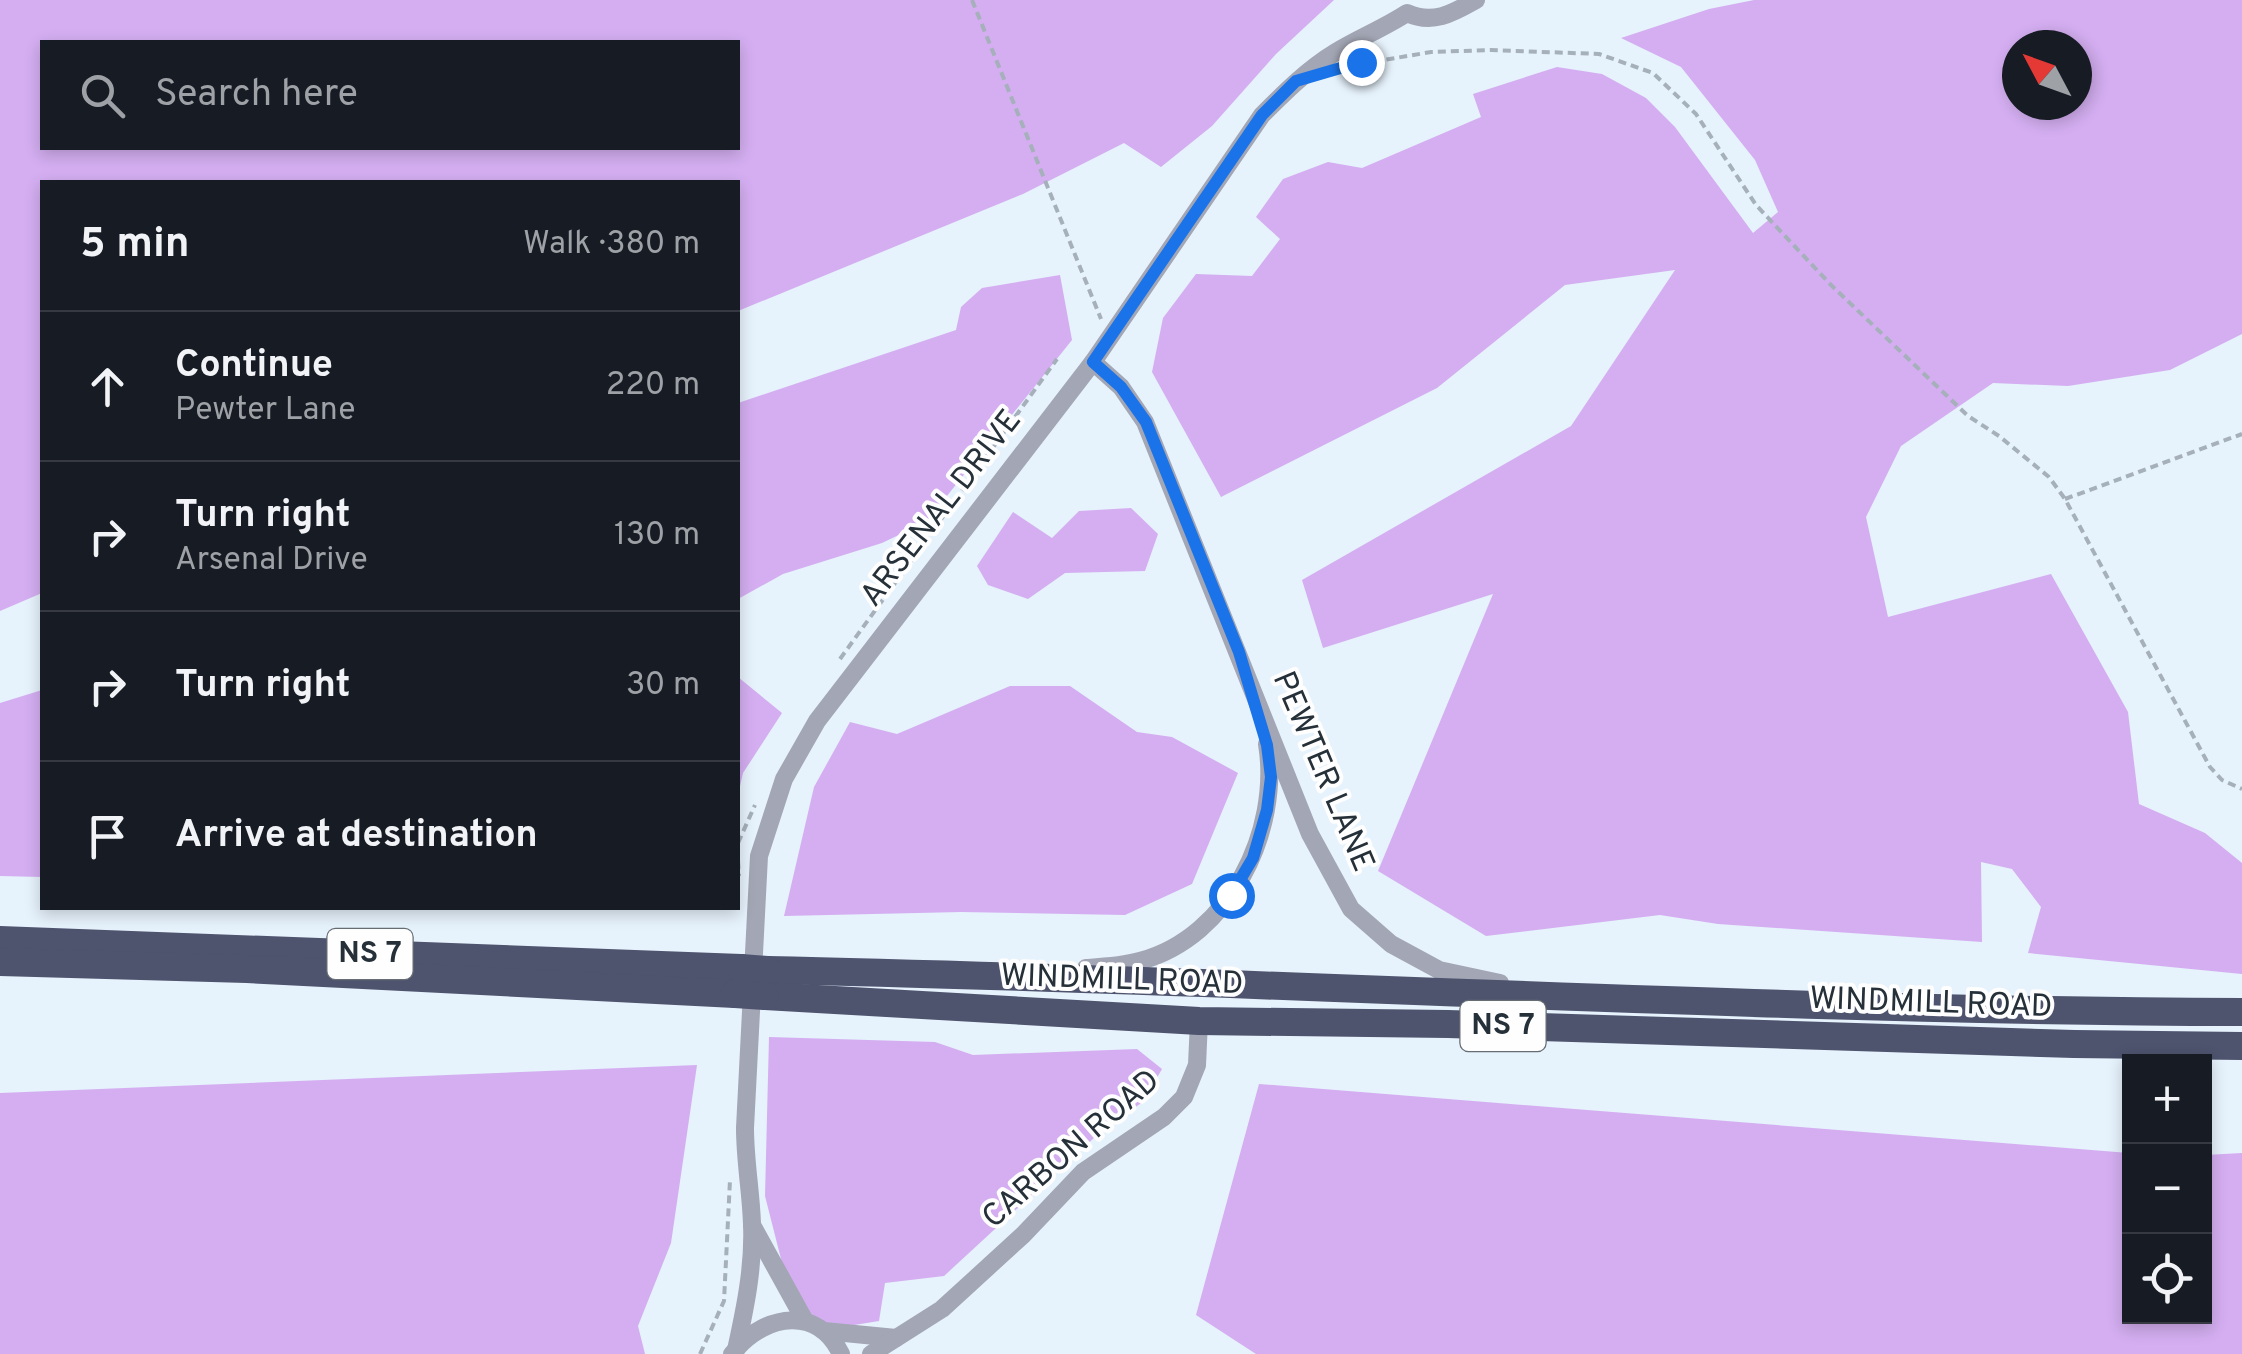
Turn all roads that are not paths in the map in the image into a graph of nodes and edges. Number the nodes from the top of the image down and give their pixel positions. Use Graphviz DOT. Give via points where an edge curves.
graph roads {
  1 [pos="1476,0"];
  2 [pos="1093,362"];
  3 [pos="1239,652"];
  4 [pos="0,940"];
  5 [pos="0,962"];
  6 [pos="936,973"];
  7 [pos="752,982"];
  8 [pos="1695,1000"];
  9 [pos="2242,1012"];
  10 [pos="1199,1021"];
  11 [pos="2242,1046"];
  12 [pos="752,1224"];
  13 [pos="805,1321"];
  14 [pos="824,1332"];
  15 [pos="897,1338"];
  16 [pos="734,1352"];
  17 [pos="842,1354"];
  18 [pos="871,1354"];
  1 -- 2 [label="lane, ARSENAL DRIVE" via="1446,16 1421,20 1407,13 1296,81 1262,115"];
  2 -- 3 [label="lane, PEWTER LANE" via="1146,422"];
  2 -- 12 [label="lane, ARSENAL DRIVE" via="817,721 784,779 758,856 744,1128"];
  3 -- 6 [label="lane, PEWTER LANE" via="1271,777 1253,858 1211,917 1175,946 1141,961"];
  3 -- 8 [label="lane, PEWTER LANE" via="1310,834 1350,909 1390,944 1440,970 1479,980"];
  4 -- 7 [label="highway, WINDMILL ROAD / NS 7"];
  5 -- 7 [label="highway, WINDMILL ROAD / NS 7"];
  6 -- 7 [label="highway, WINDMILL ROAD / NS 7"];
  6 -- 8 [label="highway, WINDMILL ROAD / NS 7"];
  7 -- 10 [label="highway, WINDMILL ROAD / NS 7"];
  8 -- 9 [label="highway, WINDMILL ROAD / NS 7" via="2010,1012"];
  10 -- 11 [label="highway, WINDMILL ROAD / NS 7"];
  10 -- 15 [label="lane, CARBON ROAD" via="1197,1065 1184,1097 1084,1172 942,1309"];
  12 -- 13 [label="lane, ARSENAL DRIVE"];
  12 -- 16 [label="lane, ARSENAL DRIVE" via="747,1302"];
  13 -- 14 [label="lane"];
  13 -- 16 [label="lane" via="767,1324"];
  14 -- 15 [label="lane"];
  14 -- 17 [label="lane"];
  15 -- 18 [label="lane, CARBON ROAD"];
}
